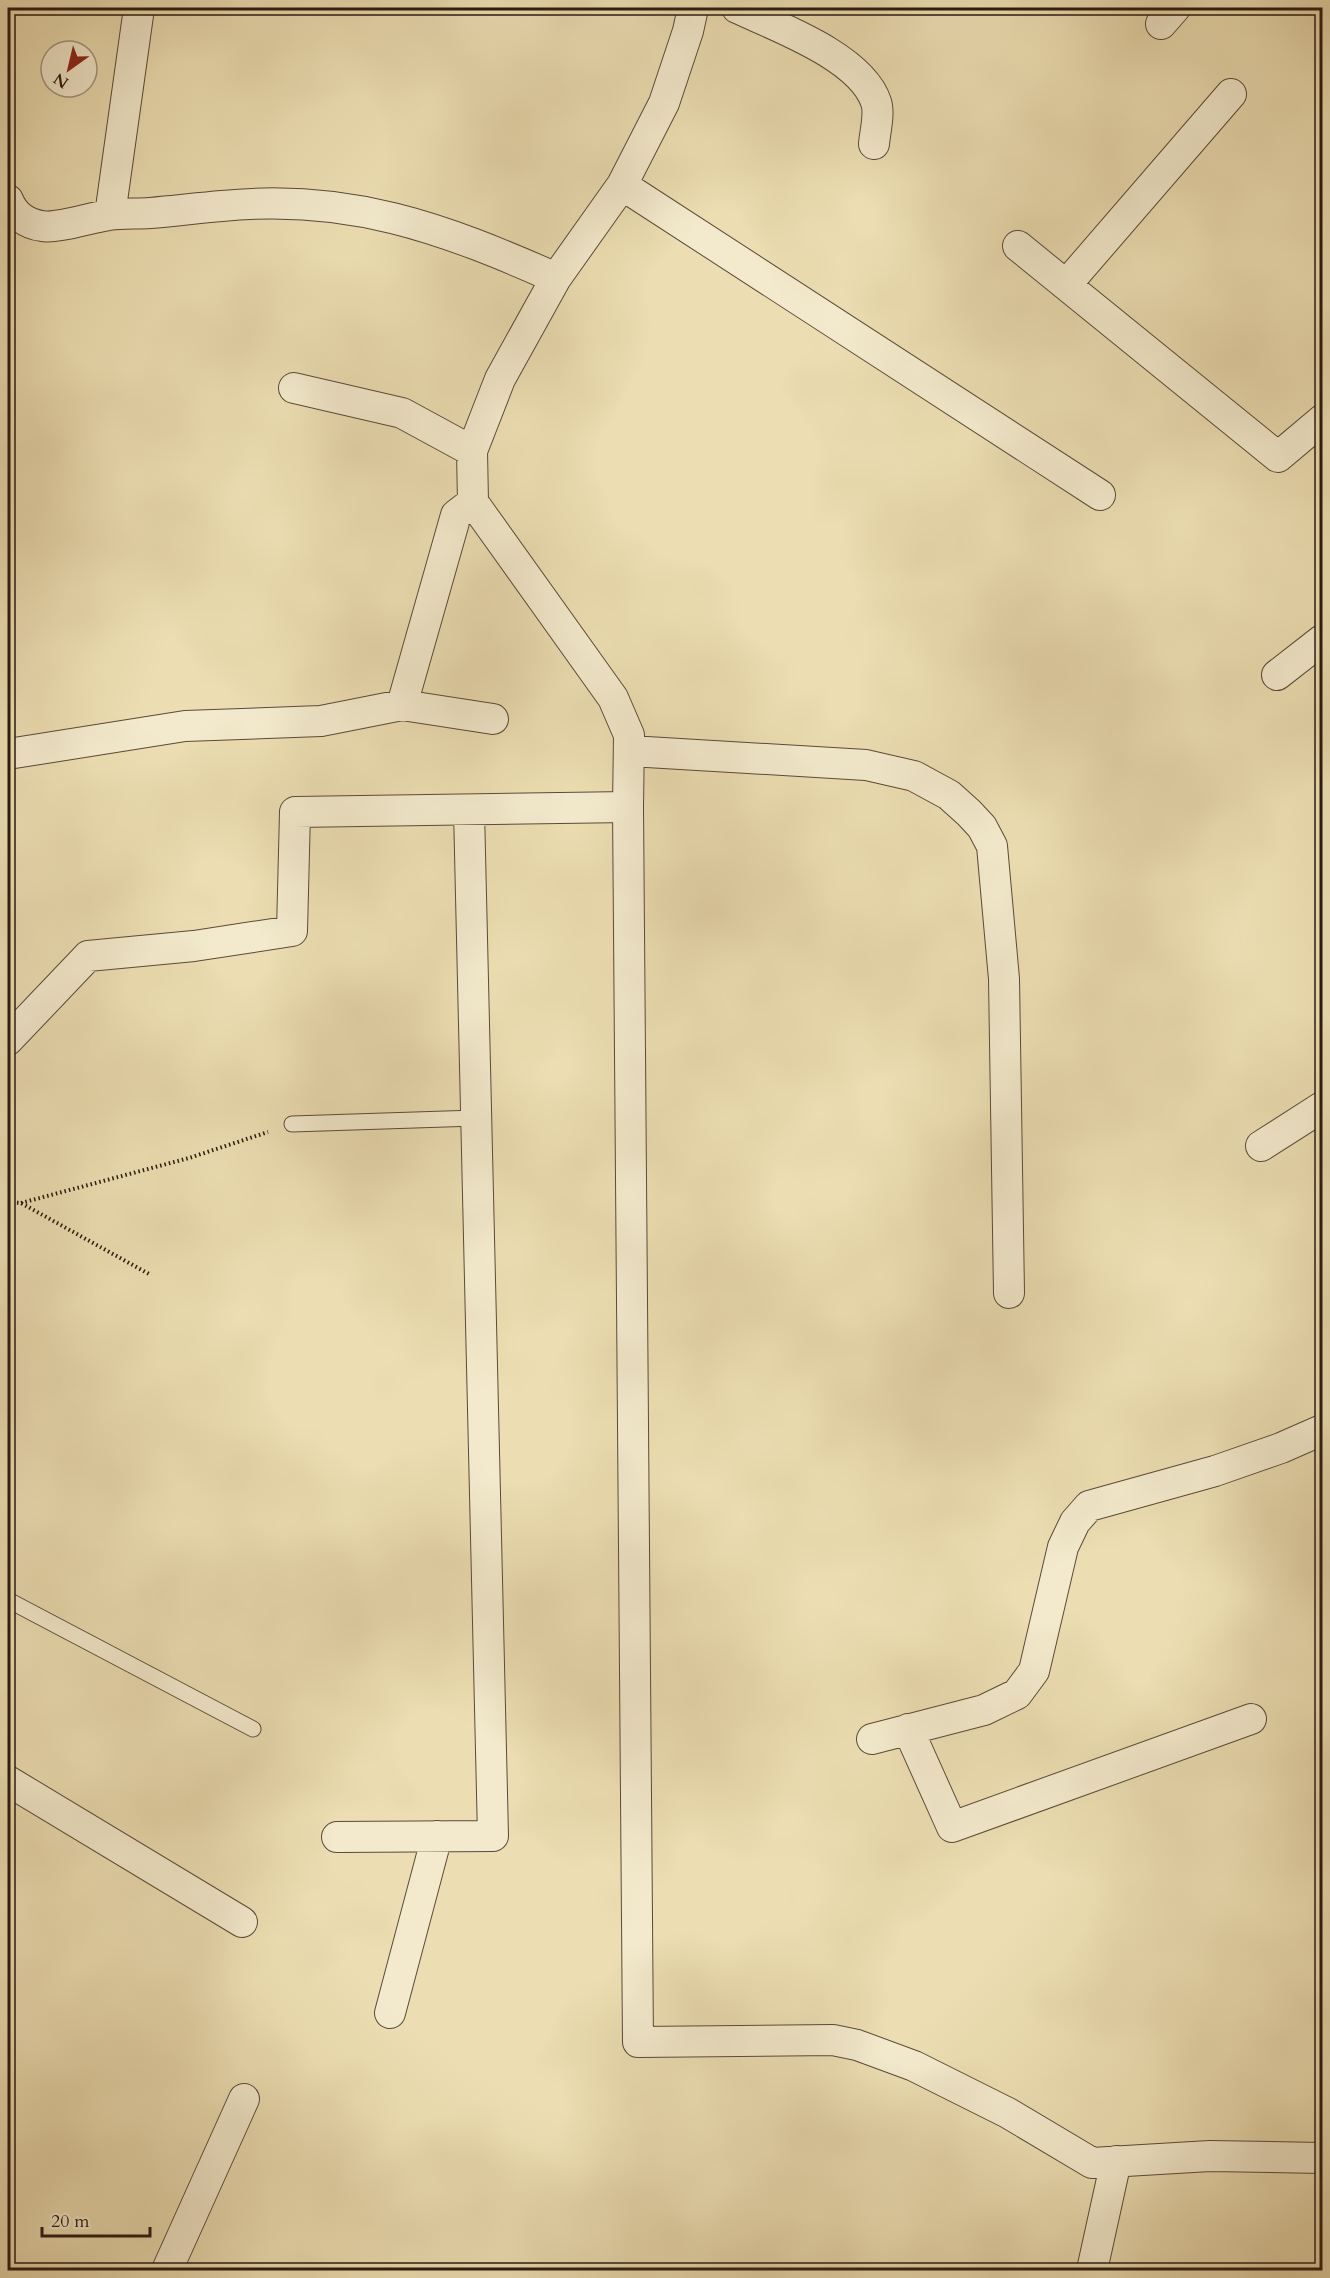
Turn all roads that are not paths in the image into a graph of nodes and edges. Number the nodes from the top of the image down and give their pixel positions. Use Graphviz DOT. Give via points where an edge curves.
graph roads {
  1 [pos="139,8"];
  2 [pos="693,8"];
  3 [pos="737,8"];
  4 [pos="1231,94"];
  5 [pos="874,144"];
  6 [pos="622,185"];
  7 [pos="8,201"];
  8 [pos="110,215"];
  9 [pos="1018,246"];
  10 [pos="556,278"];
  11 [pos="1066,285"];
  12 [pos="294,388"];
  13 [pos="1323,420"];
  14 [pos="472,451"];
  15 [pos="1100,495"];
  16 [pos="473,502"];
  17 [pos="1323,640"];
  18 [pos="1276,675"];
  19 [pos="402,705"];
  20 [pos="493,719"];
  21 [pos="630,752"];
  22 [pos="8,754"];
  23 [pos="628,807"];
  24 [pos="469,810"];
  25 [pos="8,1040"];
  26 [pos="1323,1107"];
  27 [pos="476,1118"];
  28 [pos="292,1124"];
  29 [pos="1261,1146"];
  30 [pos="1009,1293"];
  31 [pos="1323,1430"];
  32 [pos="8,1600"];
  33 [pos="1251,1719"];
  34 [pos="253,1729"];
  35 [pos="908,1729"];
  36 [pos="872,1739"];
  37 [pos="8,1781"];
  38 [pos="437,1836"];
  39 [pos="337,1837"];
  40 [pos="242,1922"];
  41 [pos="390,2013"];
  42 [pos="244,2099"];
  43 [pos="1323,2158"];
  44 [pos="1116,2161"];
  45 [pos="167,2271"];
  46 [pos="1092,2271"];
  1 -- 8 [label="street"];
  2 -- 6 [label="street" via="664,103"];
  3 -- 5 [label="street" via="827,51 861,75 877,104"];
  4 -- 11 [label="street"];
  6 -- 10 [label="street"];
  6 -- 15 [label="street"];
  7 -- 8 [label="street" via="26,222 45,227"];
  8 -- 10 [label="street" via="310,203 376,213 436,229"];
  9 -- 11 [label="street"];
  10 -- 14 [label="street" via="500,380"];
  11 -- 13 [label="street" via="1278,457"];
  12 -- 14 [label="street" via="402,413"];
  14 -- 16 [label="street"];
  16 -- 19 [label="street" via="456,515"];
  16 -- 21 [label="street" via="613,698 629,735"];
  17 -- 18 [label="street"];
  19 -- 20 [label="street"];
  19 -- 22 [label="street" via="321,721 184,726"];
  21 -- 23 [label="street"];
  21 -- 30 [label="street" via="866,765 914,776 949,795 982,827 992,846 1004,979"];
  23 -- 24 [label="street"];
  23 -- 44 [label="street" via="638,2042 833,2040 857,2045 914,2066 1092,2163"];
  24 -- 25 [label="street" via="295,812 292,931 88,956"];
  24 -- 27 [label="street"];
  26 -- 29 [label="street"];
  27 -- 28 [label="lane"];
  27 -- 38 [label="street" via="493,1836"];
  31 -- 35 [label="street" via="1215,1471 1089,1506 1075,1522 1063,1547 1034,1671 1017,1694 984,1710"];
  32 -- 34 [label="lane"];
  33 -- 35 [label="street" via="952,1827"];
  35 -- 36 [label="street"];
  37 -- 40 [label="street"];
  38 -- 39 [label="street"];
  38 -- 41 [label="street"];
  42 -- 45 [label="street"];
  43 -- 44 [label="street" via="1210,2156"];
  44 -- 46 [label="street"];
}
